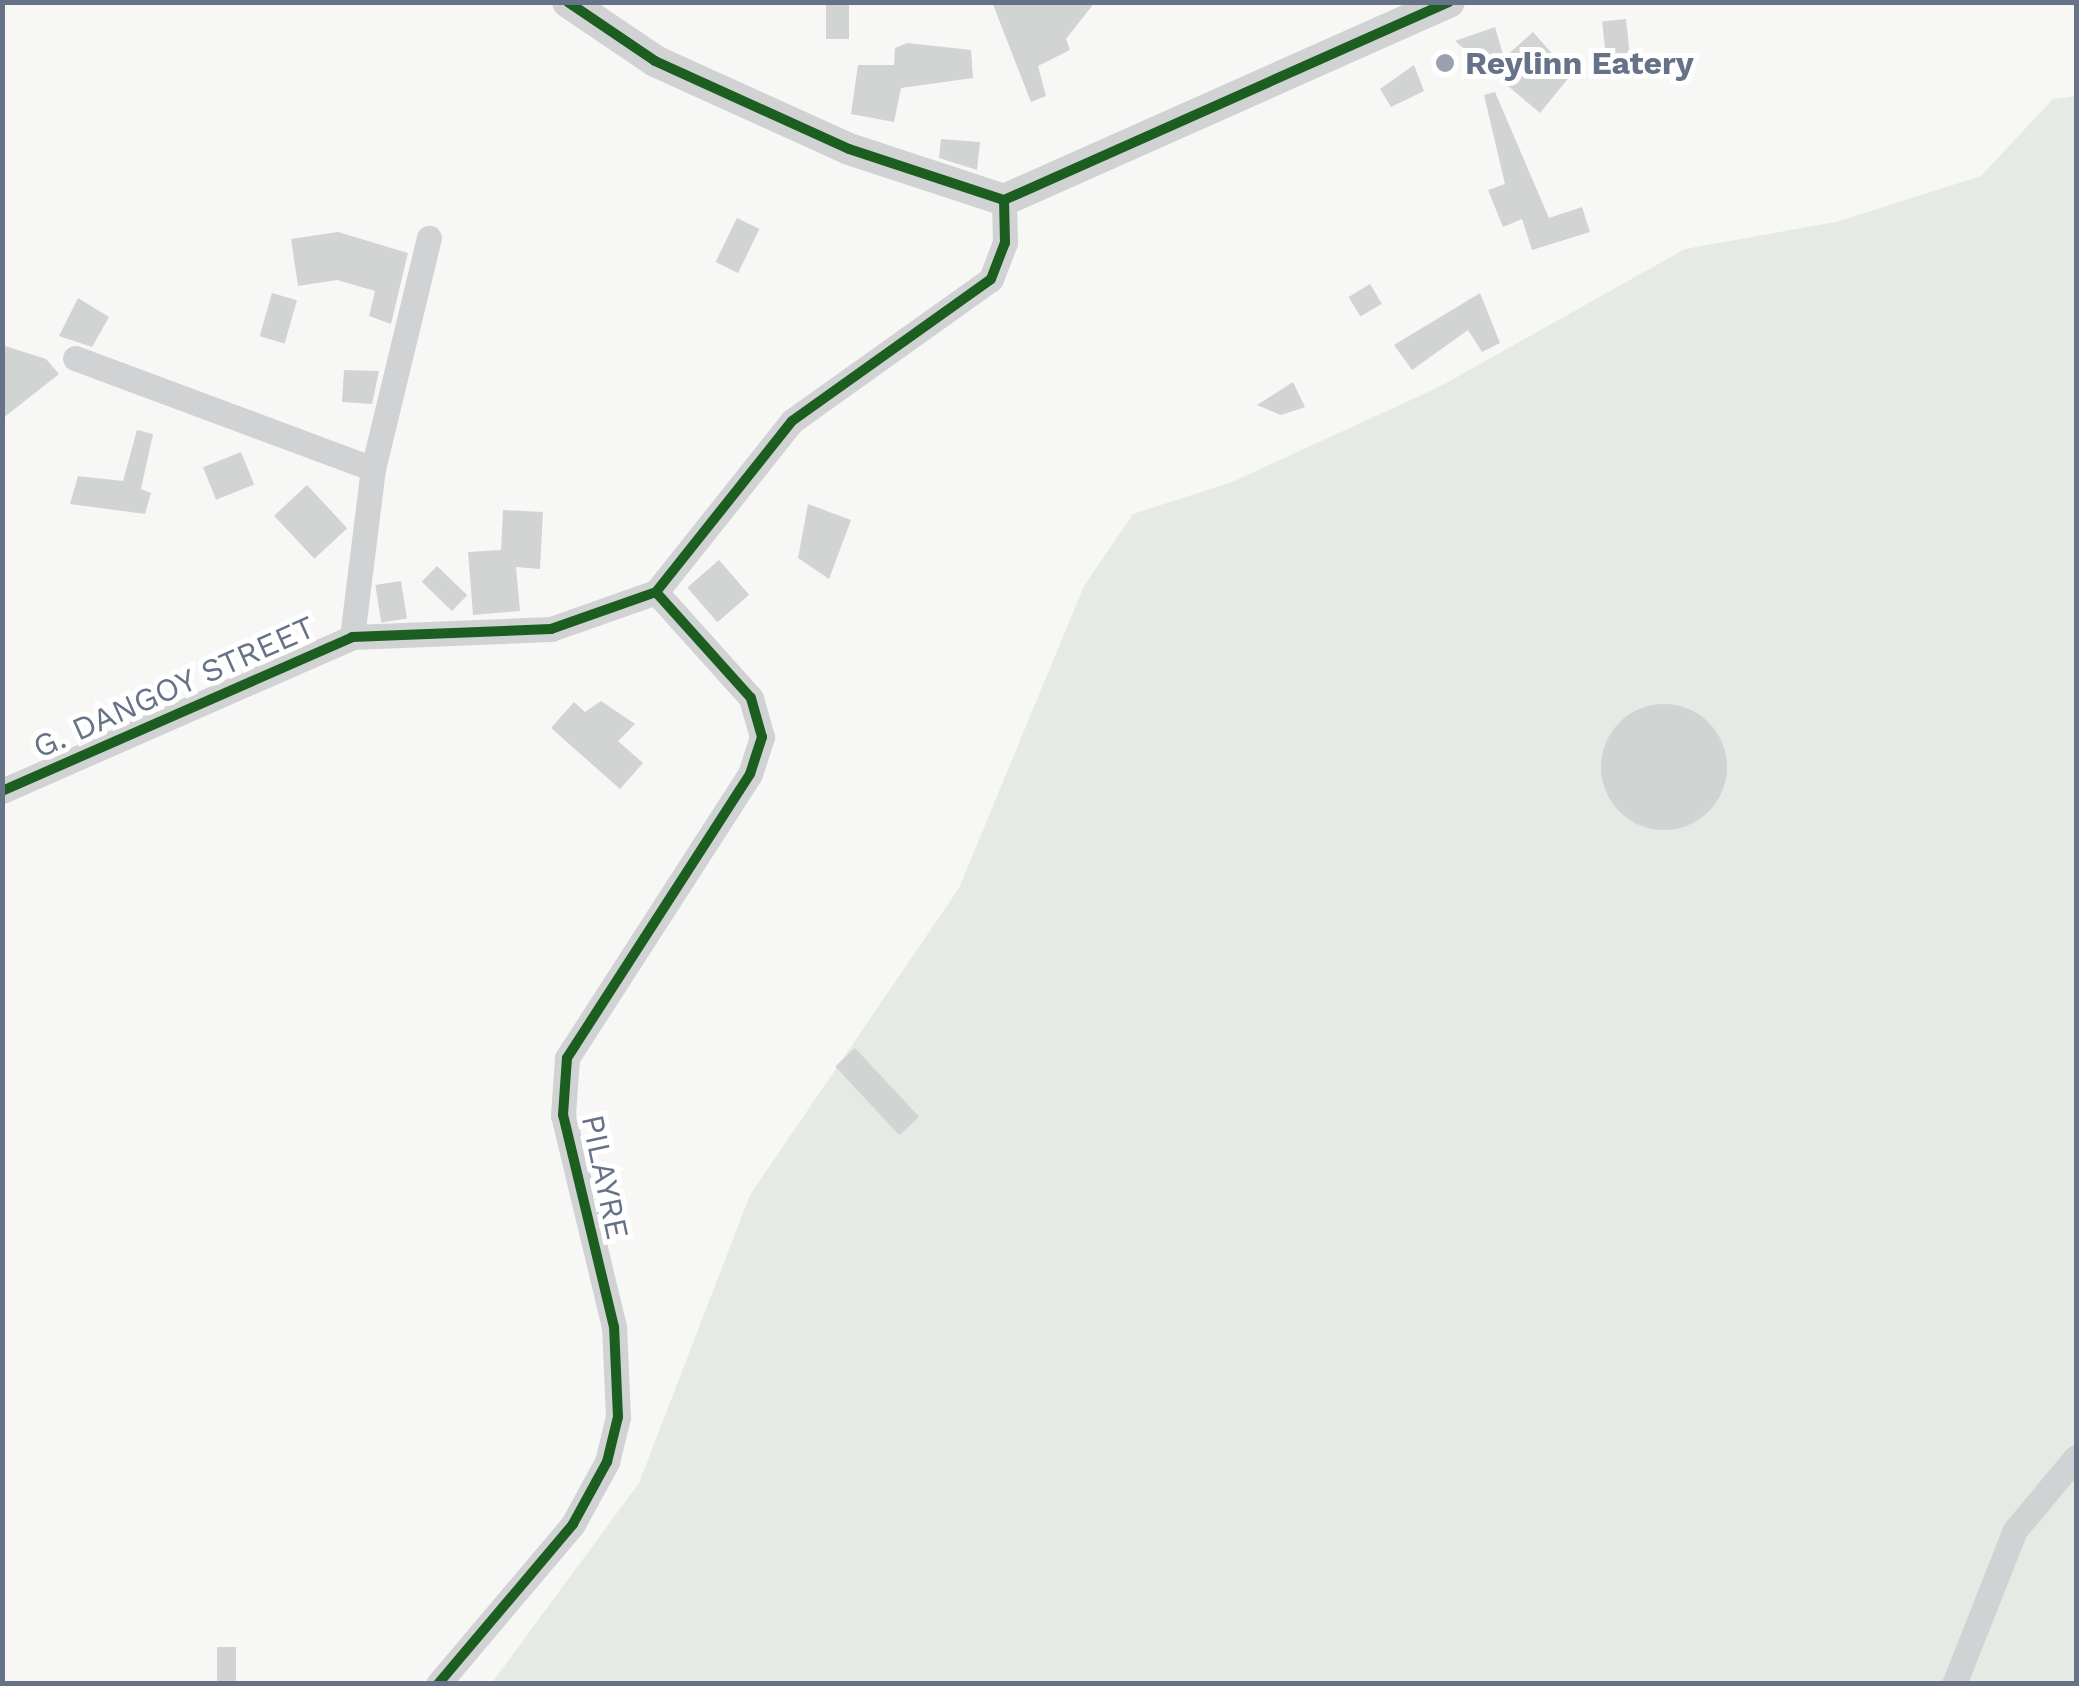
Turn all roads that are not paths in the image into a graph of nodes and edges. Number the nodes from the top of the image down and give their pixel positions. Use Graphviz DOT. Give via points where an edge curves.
graph roads {
  1 [pos="568,2"];
  2 [pos="1449,2"];
  3 [pos="1004,200"];
  4 [pos="429,238"];
  5 [pos="75,358"];
  6 [pos="373,468"];
  7 [pos="656,592"];
  8 [pos="352,637"];
  9 [pos="2,791"];
  10 [pos="2076,1457"];
  11 [pos="438,1684"];
  12 [pos="1954,1684"];
  1 -- 3 [label="street" via="655,61 849,149"];
  2 -- 3 [label="street"];
  3 -- 7 [label="street" via="1005,243 991,279 858,367 792,421"];
  4 -- 6 [label="street"];
  5 -- 6 [label="street"];
  6 -- 8 [label="street"];
  7 -- 8 [label="street, G. DANGOY STREET" via="550,629"];
  7 -- 11 [label="street, PILAYRE" via="751,698 762,737 750,774 566,1058 563,1115 614,1327 618,1416 607,1462 574,1524"];
  8 -- 9 [label="street, G. DANGOY STREET"];
  10 -- 12 [label="street" via="2015,1530"];
}
